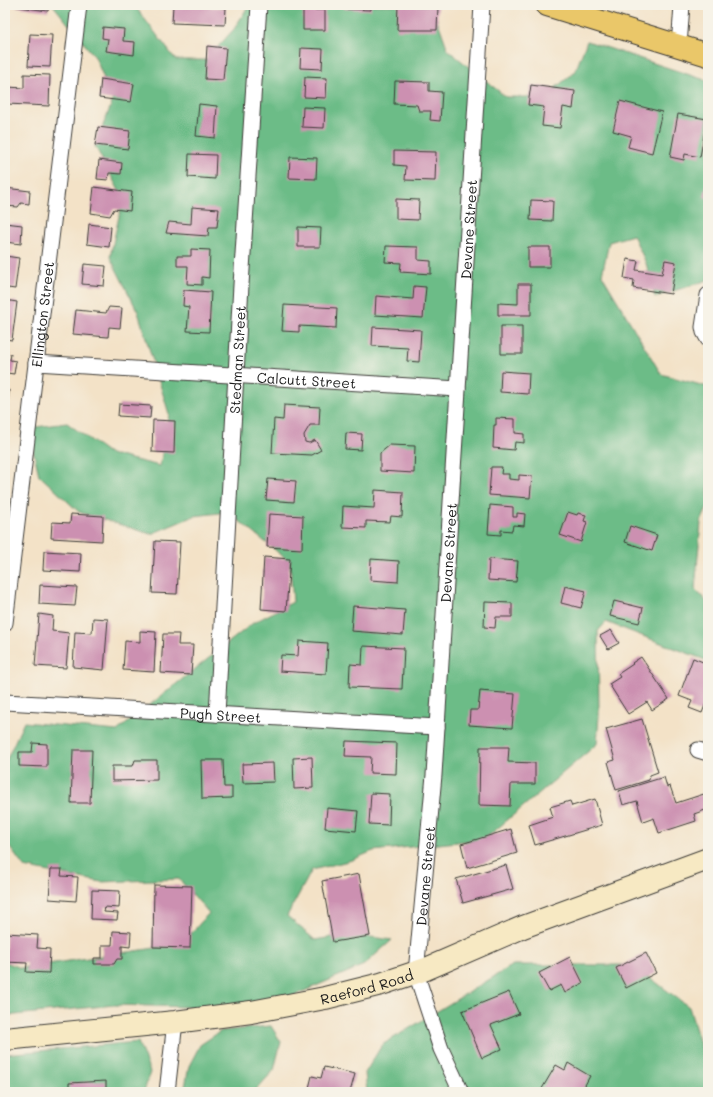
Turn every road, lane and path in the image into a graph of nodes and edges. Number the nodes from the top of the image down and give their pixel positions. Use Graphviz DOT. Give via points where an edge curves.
graph roads {
  1 [pos="79,5"];
  2 [pos="259,5"];
  3 [pos="482,5"];
  4 [pos="547,5"];
  5 [pos="682,5"];
  6 [pos="679,46"];
  7 [pos="708,55"];
  8 [pos="708,295"];
  9 [pos="708,339"];
  10 [pos="36,363"];
  11 [pos="236,375"];
  12 [pos="458,389"];
  13 [pos="5,622"];
  14 [pos="5,702"];
  15 [pos="217,714"];
  16 [pos="437,727"];
  17 [pos="708,859"];
  18 [pos="416,973"];
  19 [pos="175,1022"];
  20 [pos="5,1039"];
  21 [pos="167,1092"];
  22 [pos="461,1092"];
  1 -- 10 [label="street, Ellington Street"];
  2 -- 11 [label="street, Stedman Street"];
  3 -- 12 [label="street, Devane Street"];
  4 -- 6 [label="main road"];
  5 -- 6 [label="street"];
  6 -- 7 [label="main road"];
  8 -- 9 [label="street" via="703,327"];
  10 -- 11 [label="street, Calcutt Street"];
  10 -- 13 [label="street, Ellington Street"];
  11 -- 12 [label="street, Calcutt Street"];
  11 -- 15 [label="street, Stedman Street"];
  12 -- 16 [label="street, Devane Street"];
  14 -- 15 [label="street, Pugh Street"];
  15 -- 16 [label="street, Pugh Street"];
  16 -- 18 [label="street, Devane Street"];
  17 -- 18 [label="main road, Raeford Road" via="523,927"];
  18 -- 19 [label="main road, Raeford Road" via="326,998"];
  18 -- 22 [label="street, Devane Street" via="441,1049"];
  19 -- 20 [label="main road, Raeford Road"];
  19 -- 21 [label="street"];
}
